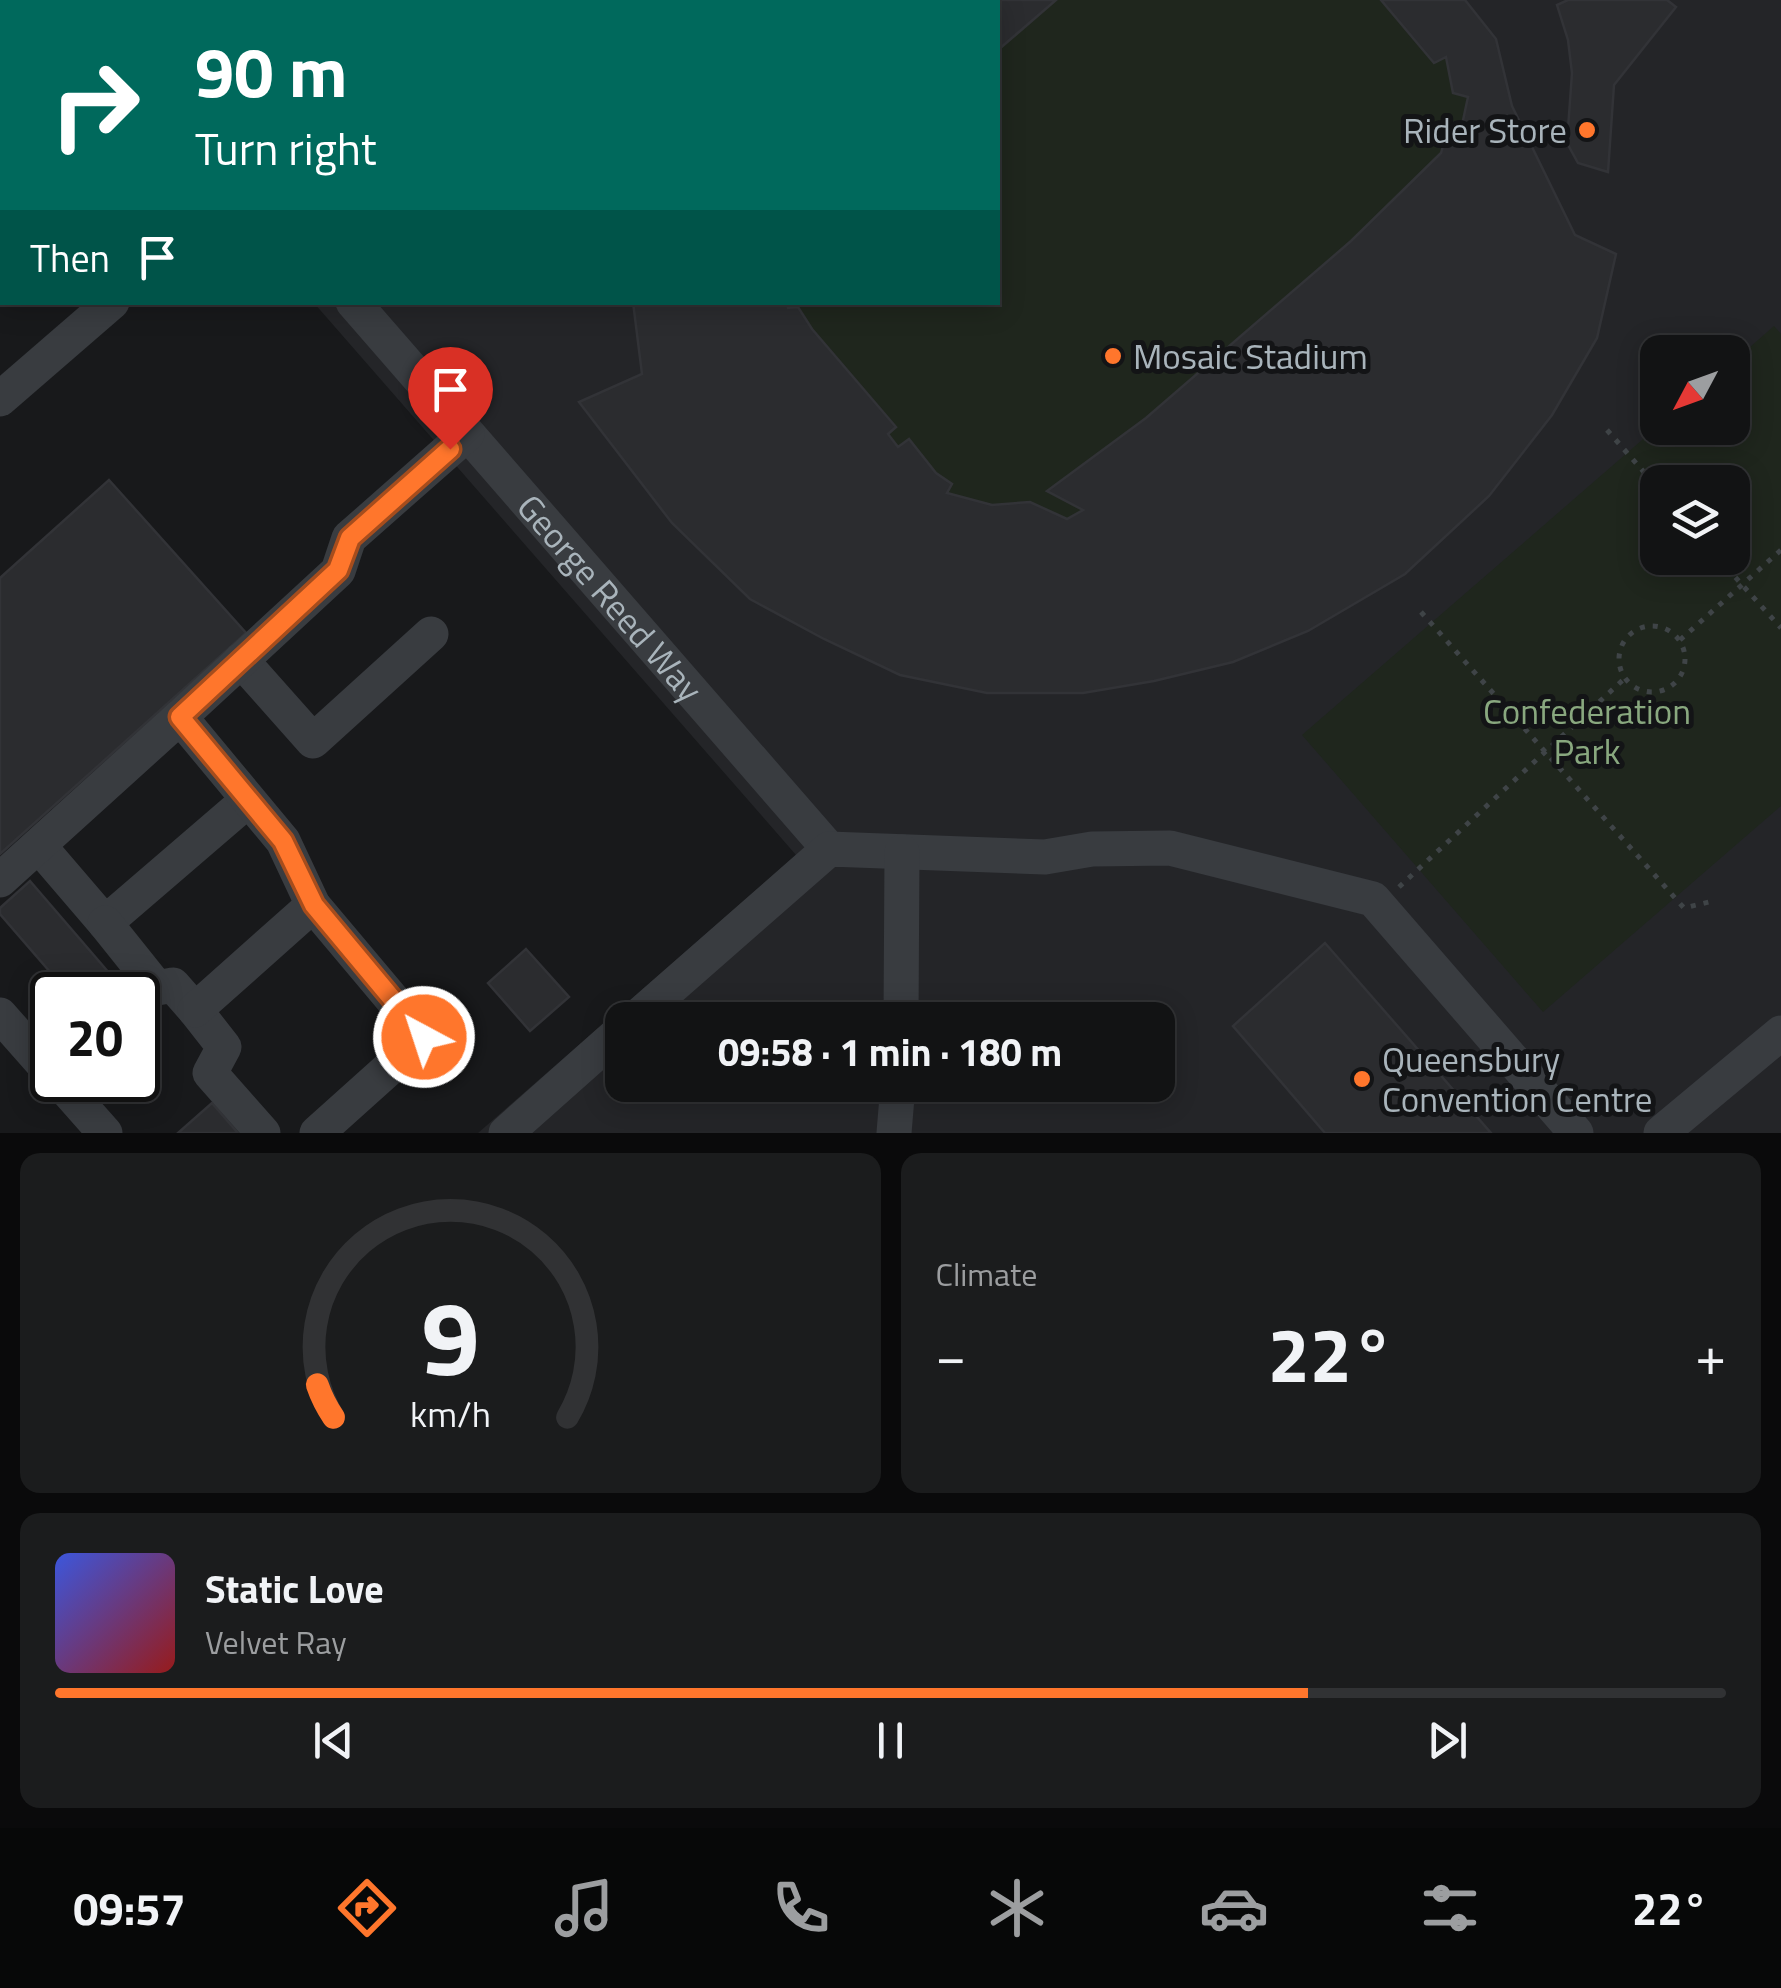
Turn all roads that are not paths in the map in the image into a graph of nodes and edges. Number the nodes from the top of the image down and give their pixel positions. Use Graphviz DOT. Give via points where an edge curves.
graph roads {
  1 [pos="109,305"];
  2 [pos="356,305"];
  3 [pos="0,399"];
  4 [pos="467,434"];
  5 [pos="431,634"];
  6 [pos="242,660"];
  7 [pos="180,717"];
  8 [pos="248,800"];
  9 [pos="39,846"];
  10 [pos="829,849"];
  11 [pos="902,852"];
  12 [pos="0,880"];
  13 [pos="314,905"];
  14 [pos="105,923"];
  15 [pos="655,1002"];
  16 [pos="901,1002"];
  17 [pos="196,1010"];
  18 [pos="0,1014"];
  19 [pos="1781,1032"];
  20 [pos="605,1045"];
  21 [pos="30,1049"];
  22 [pos="78,1102"];
  23 [pos="897,1102"];
  24 [pos="105,1133"];
  25 [pos="263,1133"];
  26 [pos="317,1133"];
  27 [pos="506,1133"];
  28 [pos="894,1133"];
  29 [pos="1576,1133"];
  30 [pos="1661,1133"];
  1 -- 3 [label="street"];
  2 -- 4 [label="street, George Reed Way"];
  4 -- 6 [label="street" via="350,538 338,570"];
  4 -- 10 [label="street, George Reed Way"];
  5 -- 6 [label="street" via="313,741"];
  6 -- 7 [label="street"];
  7 -- 8 [label="street"];
  7 -- 9 [label="street"];
  8 -- 13 [label="street" via="283,841"];
  8 -- 14 [label="street"];
  9 -- 12 [label="street"];
  9 -- 14 [label="street"];
  10 -- 11 [label="street"];
  10 -- 15 [label="street"];
  11 -- 16 [label="street"];
  11 -- 29 [label="street" via="1045,857 1170,848 1373,899"];
  13 -- 17 [label="street"];
  13 -- 26 [label="street" via="424,1037"];
  14 -- 17 [label="street" via="157,988 172,985"];
  17 -- 25 [label="street" via="224,1046 210,1072"];
  18 -- 21 [label="street"];
  19 -- 30 [label="street"];
  20 -- 27 [label="street"];
  22 -- 24 [label="street"];
  23 -- 28 [label="street"];
}
